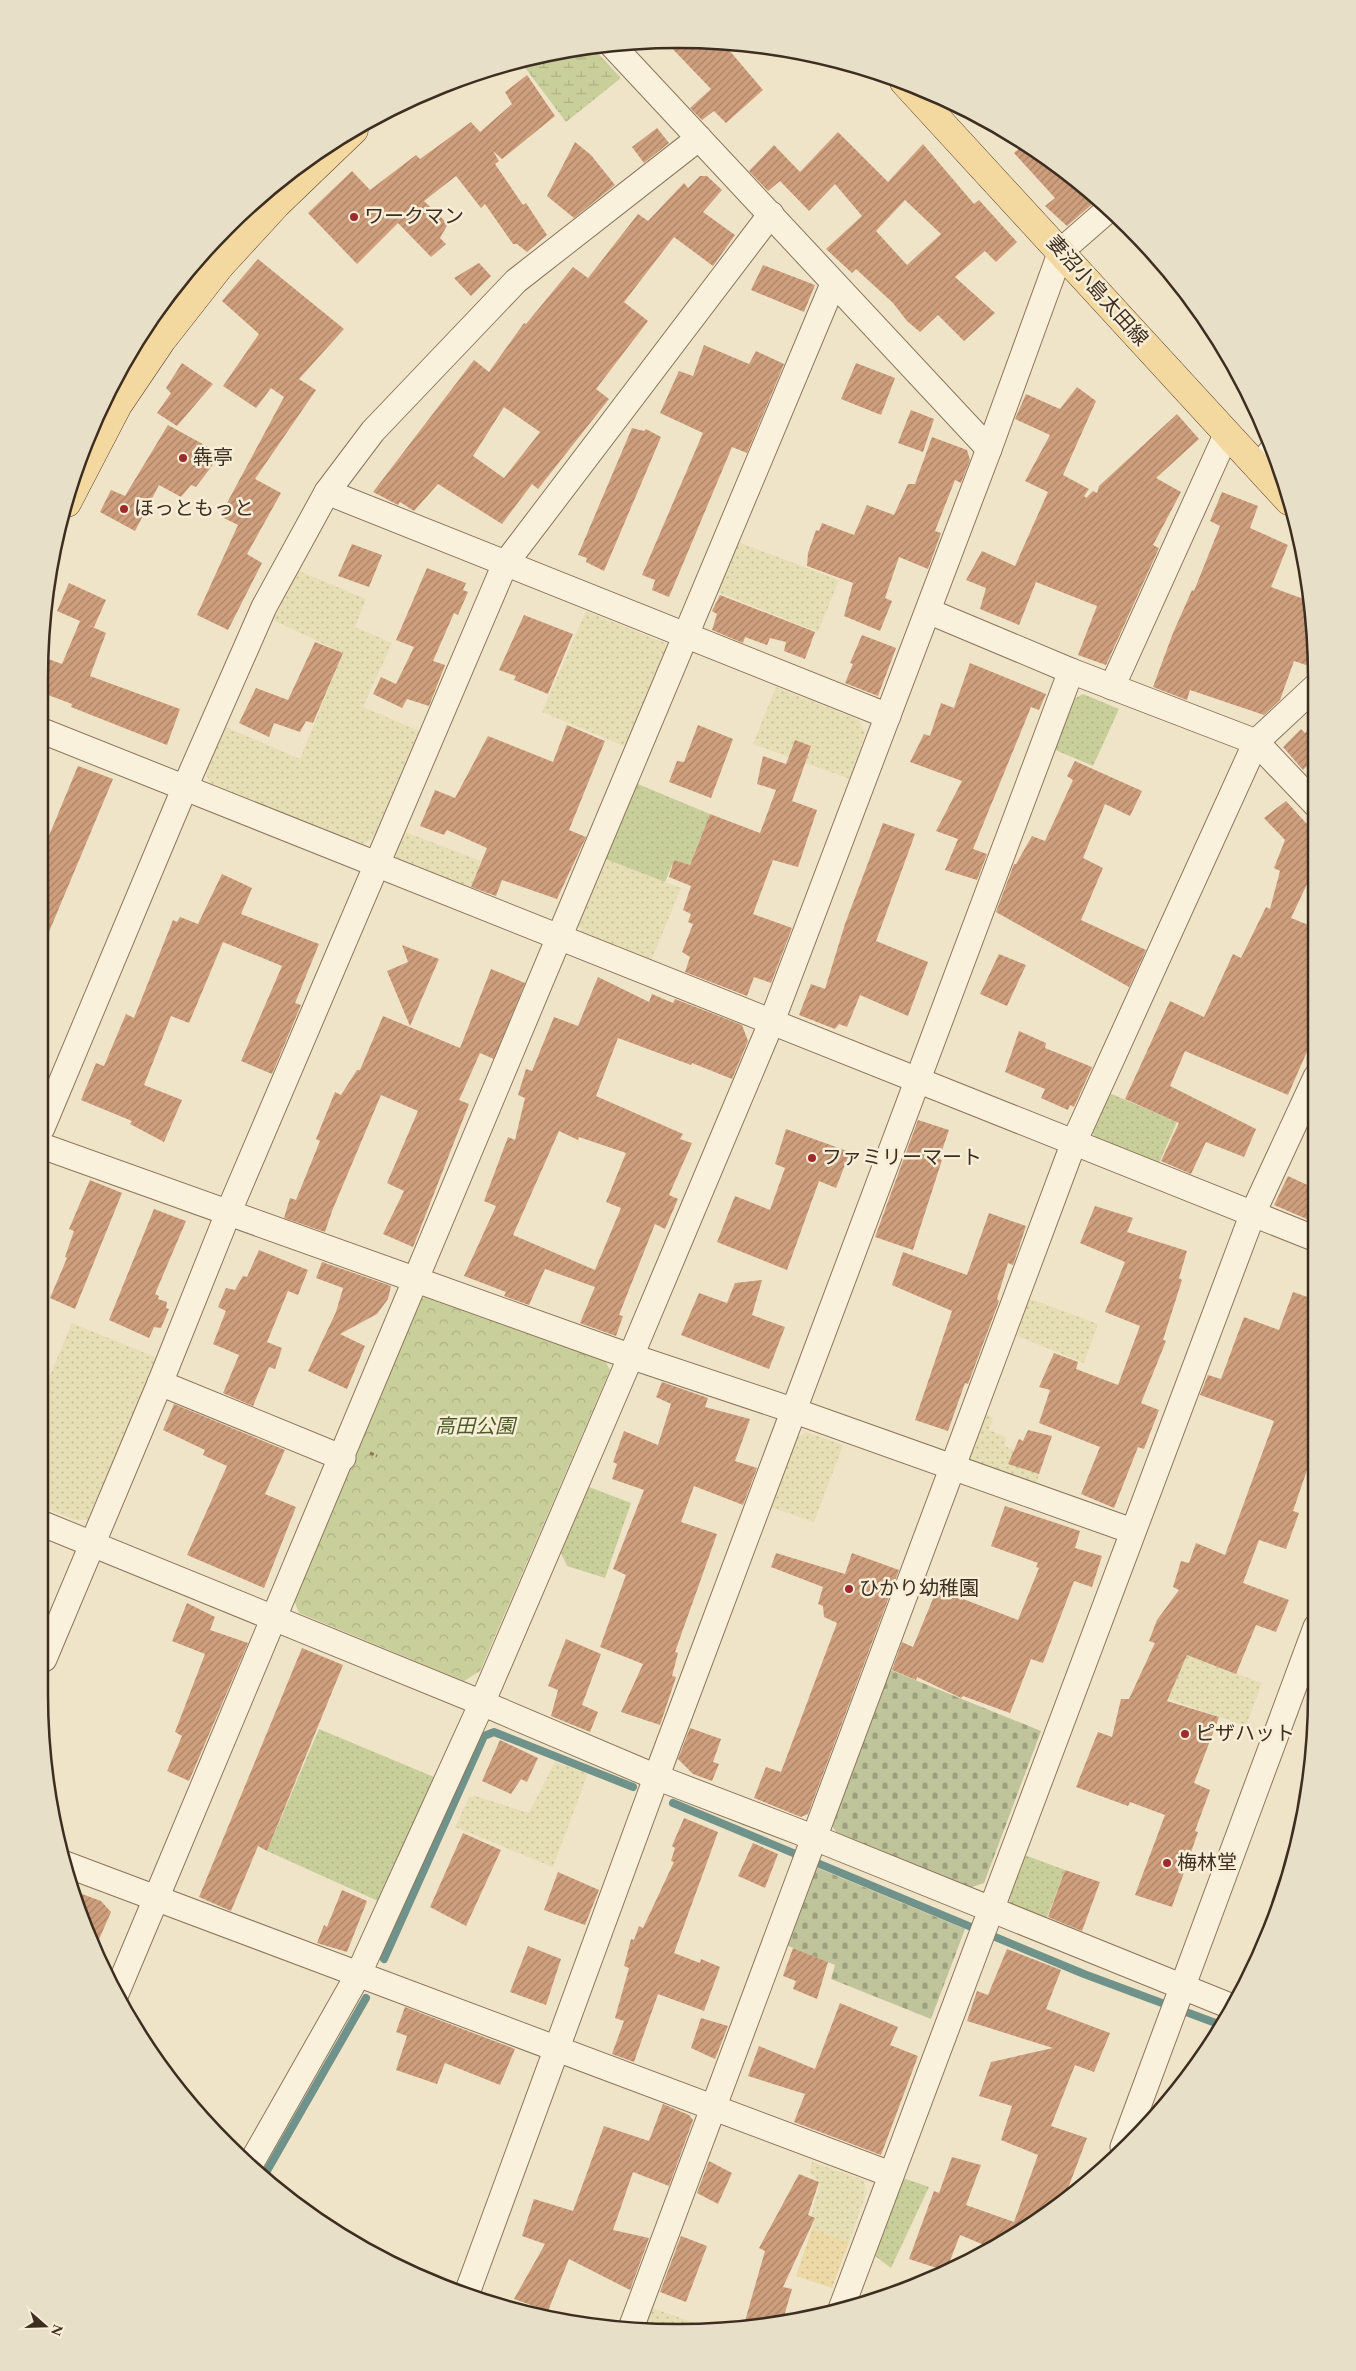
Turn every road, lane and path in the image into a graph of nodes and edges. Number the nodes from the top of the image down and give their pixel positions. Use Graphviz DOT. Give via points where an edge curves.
graph roads {
  1 [pos="618,51"];
  2 [pos="915,93"];
  3 [pos="699,138"];
  4 [pos="331,152"];
  5 [pos="1104,213"];
  6 [pos="770,214"];
  7 [pos="1061,250"];
  8 [pos="212,260"];
  9 [pos="833,284"];
  10 [pos="1227,433"];
  11 [pos="989,449"];
  12 [pos="1266,458"];
  13 [pos="81,474"];
  14 [pos="1275,474"];
  15 [pos="327,492"];
  16 [pos="505,564"];
  17 [pos="928,611"];
  18 [pos="687,635"];
  19 [pos="1071,671"];
  20 [pos="1112,687"];
  21 [pos="1308,693"];
  22 [pos="888,716"];
  23 [pos="48,733"];
  24 [pos="1256,742"];
  25 [pos="185,787"];
  26 [pos="1308,797"];
  27 [pos="378,864"];
  28 [pos="560,937"];
  29 [pos="772,1022"];
  30 [pos="919,1080"];
  31 [pos="1308,1094"];
  32 [pos="48,1114"];
  33 [pos="1074,1142"];
  34 [pos="48,1148"];
  35 [pos="229,1212"];
  36 [pos="1253,1214"];
  37 [pos="1308,1235"];
  38 [pos="416,1279"];
  39 [pos="631,1356"];
  40 [pos="160,1383"];
  41 [pos="795,1411"];
  42 [pos="343,1458"];
  43 [pos="953,1467"];
  44 [pos="48,1526"];
  45 [pos="1132,1531"];
  46 [pos="92,1544"];
  47 [pos="274,1619"];
  48 [pos="48,1649"];
  49 [pos="1308,1649"];
  50 [pos="482,1703"];
  51 [pos="656,1777"];
  52 [pos="815,1838"];
  53 [pos="72,1867"];
  54 [pos="157,1898"];
  55 [pos="991,1910"];
  56 [pos="358,1975"];
  57 [pos="120,1985"];
  58 [pos="1182,1988"];
  59 [pos="1226,2004"];
  60 [pos="558,2049"];
  61 [pos="715,2106"];
  62 [pos="1127,2136"];
  63 [pos="253,2159"];
  64 [pos="890,2174"];
  65 [pos="469,2288"];
  66 [pos="842,2302"];
  67 [pos="633,2322"];
  1 -- 3 [label="street"];
  2 -- 7 [label="main road, 妻沼小島太田線"];
  3 -- 6 [label="street"];
  3 -- 15 [label="street" via="516,282 373,432"];
  4 -- 8 [label="main road"];
  5 -- 7 [label="street"];
  6 -- 9 [label="street"];
  6 -- 16 [label="street"];
  7 -- 10 [label="main road, 妻沼小島太田線"];
  7 -- 11 [label="street"];
  8 -- 13 [label="main road" via="118,405"];
  9 -- 11 [label="street"];
  9 -- 18 [label="street"];
  10 -- 12 [label="main road, 妻沼小島太田線"];
  10 -- 20 [label="street"];
  11 -- 17 [label="street"];
  12 -- 14 [label="main road, 妻沼小島太田線"];
  15 -- 16 [label="street"];
  15 -- 25 [label="street" via="264,607"];
  16 -- 18 [label="street"];
  16 -- 27 [label="street"];
  17 -- 19 [label="street"];
  17 -- 22 [label="street"];
  18 -- 22 [label="street"];
  18 -- 28 [label="street"];
  19 -- 20 [label="street"];
  19 -- 30 [label="street"];
  20 -- 24 [label="street"];
  21 -- 24 [label="street"];
  22 -- 29 [label="street"];
  23 -- 25 [label="street"];
  24 -- 26 [label="street"];
  24 -- 33 [label="street"];
  25 -- 27 [label="street"];
  25 -- 32 [label="street"];
  27 -- 28 [label="street"];
  27 -- 35 [label="street"];
  28 -- 29 [label="street"];
  28 -- 38 [label="street"];
  29 -- 30 [label="street"];
  29 -- 39 [label="street"];
  30 -- 33 [label="street"];
  30 -- 41 [label="street"];
  31 -- 36 [label="street"];
  33 -- 36 [label="street"];
  33 -- 43 [label="street"];
  34 -- 35 [label="street"];
  35 -- 38 [label="street"];
  35 -- 40 [label="street"];
  36 -- 37 [label="street"];
  36 -- 45 [label="street"];
  38 -- 39 [label="street"];
  38 -- 42 [label="street"];
  39 -- 41 [label="street"];
  39 -- 50 [label="street"];
  40 -- 42 [label="street"];
  40 -- 46 [label="street"];
  41 -- 43 [label="street"];
  41 -- 51 [label="street"];
  42 -- 47 [label="street"];
  43 -- 45 [label="street"];
  43 -- 52 [label="street"];
  44 -- 46 [label="street"];
  45 -- 55 [label="street"];
  46 -- 47 [label="street"];
  46 -- 48 [label="street"];
  47 -- 50 [label="street"];
  47 -- 54 [label="street"];
  49 -- 58 [label="street"];
  50 -- 51 [label="street"];
  50 -- 56 [label="street"];
  51 -- 52 [label="street"];
  51 -- 60 [label="street"];
  52 -- 55 [label="street"];
  52 -- 61 [label="street"];
  53 -- 54 [label="street"];
  54 -- 56 [label="street"];
  54 -- 57 [label="street"];
  55 -- 58 [label="street"];
  55 -- 64 [label="street"];
  56 -- 60 [label="street"];
  56 -- 63 [label="street"];
  58 -- 59 [label="street"];
  58 -- 62 [label="street"];
  60 -- 61 [label="street"];
  60 -- 65 [label="street"];
  61 -- 64 [label="street"];
  61 -- 67 [label="street"];
  64 -- 66 [label="street"];
}
